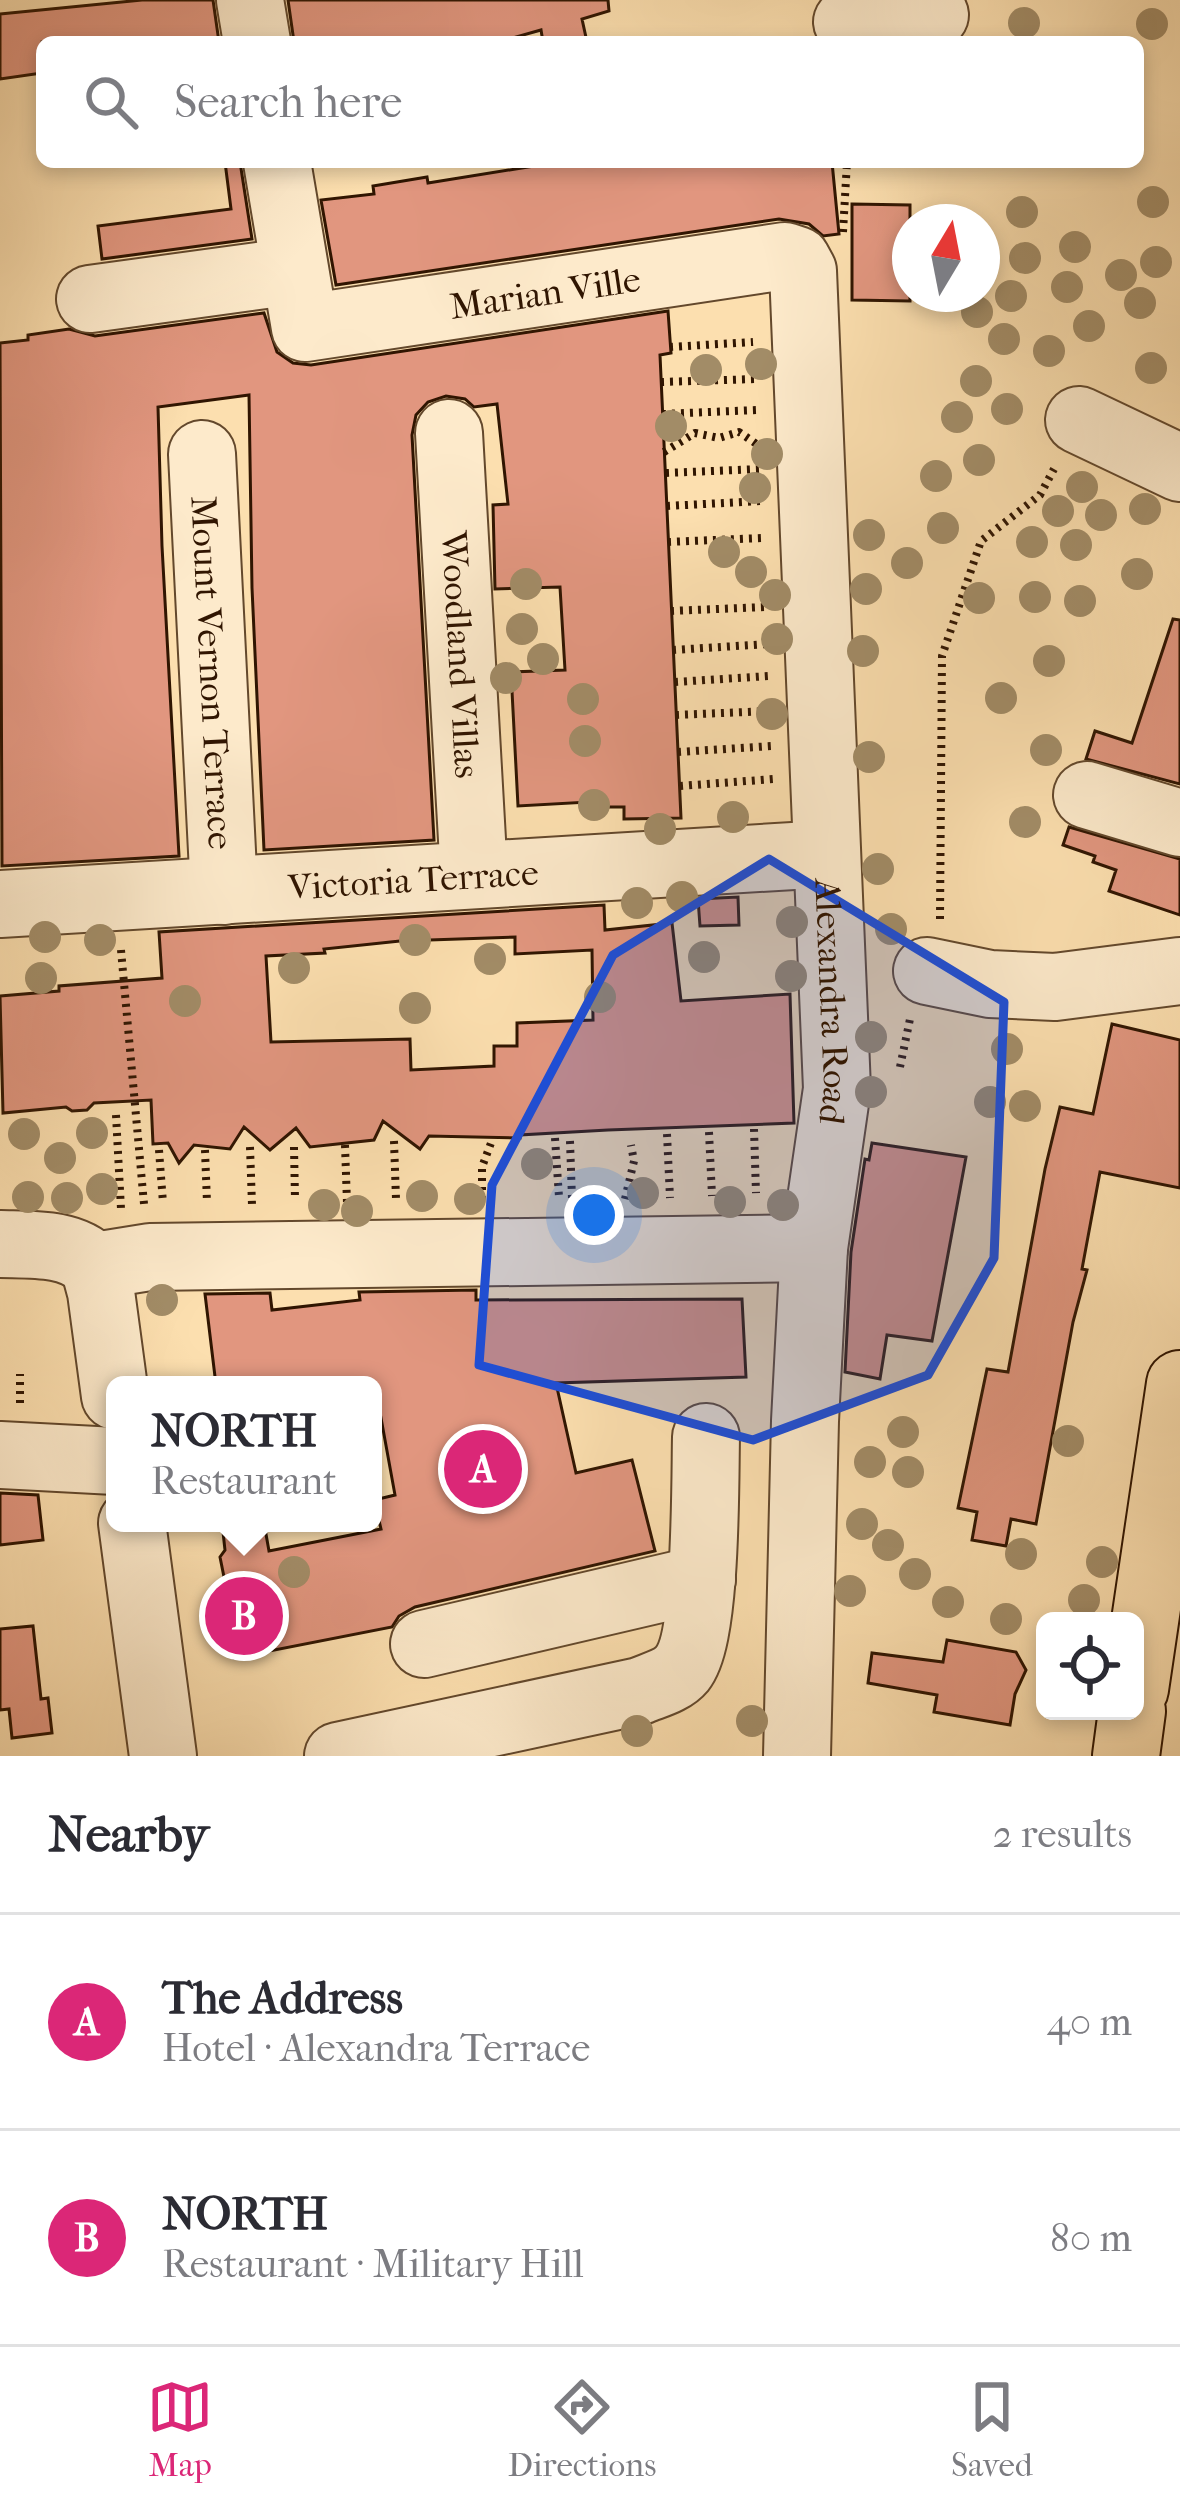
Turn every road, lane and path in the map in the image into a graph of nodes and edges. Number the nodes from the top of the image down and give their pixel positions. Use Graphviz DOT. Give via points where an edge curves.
graph roads {
  1 [pos="250,0"];
  2 [pos="935,15"];
  3 [pos="846,21"];
  4 [pos="256,36"];
  5 [pos="278,168"];
  6 [pos="785,256"];
  7 [pos="90,299"];
  8 [pos="300,299"];
  9 [pos="762,341"];
  10 [pos="670,347"];
  11 [pos="765,378"];
  12 [pos="662,382"];
  13 [pos="766,410"];
  14 [pos="663,414"];
  15 [pos="1079,420"];
  16 [pos="448,433"];
  17 [pos="774,445"];
  18 [pos="664,452"];
  19 [pos="202,454"];
  20 [pos="768,468"];
  21 [pos="1180,468"];
  22 [pos="666,473"];
  23 [pos="769,501"];
  24 [pos="667,506"];
  25 [pos="771,538"];
  26 [pos="668,542"];
  27 [pos="773,606"];
  28 [pos="671,611"];
  29 [pos="775,644"];
  30 [pos="673,650"];
  31 [pos="777,675"];
  32 [pos="675,682"];
  33 [pos="779,711"];
  34 [pos="676,715"];
  35 [pos="780,746"];
  36 [pos="678,752"];
  37 [pos="781,778"];
  38 [pos="680,786"];
  39 [pos="1087,795"];
  40 [pos="1180,823"];
  41 [pos="827,854"];
  42 [pos="474,875"];
  43 [pos="224,890"];
  44 [pos="0,904"];
  45 [pos="121,945"];
  46 [pos="927,971"];
  47 [pos="1180,971"];
  48 [pos="900,1066"];
  49 [pos="116,1115"];
  50 [pos="754,1129"];
  51 [pos="709,1132"];
  52 [pos="667,1134"];
  53 [pos="556,1138"];
  54 [pos="394,1141"];
  55 [pos="569,1141"];
  56 [pos="491,1143"];
  57 [pos="345,1145"];
  58 [pos="631,1145"];
  59 [pos="250,1147"];
  60 [pos="294,1147"];
  61 [pos="159,1150"];
  62 [pos="205,1150"];
  63 [pos="757,1195"];
  64 [pos="559,1199"];
  65 [pos="396,1202"];
  66 [pos="482,1203"];
  67 [pos="296,1205"];
  68 [pos="164,1209"];
  69 [pos="208,1209"];
  70 [pos="713,1217"];
  71 [pos="670,1218"];
  72 [pos="146,1219"];
  73 [pos="347,1224"];
  74 [pos="253,1226"];
  75 [pos="604,1229"];
  76 [pos="0,1244"];
  77 [pos="105,1245"];
  78 [pos="814,1248"];
  79 [pos="112,1376"];
  80 [pos="1180,1384"];
  81 [pos="706,1437"];
  82 [pos="0,1455"];
  83 [pos="106,1460"];
  84 [pos="133,1532"];
  85 [pos="702,1579"];
  86 [pos="1162,1620"];
  87 [pos="424,1644"];
  88 [pos="1144,1666"];
  89 [pos="1131,1720"];
  90 [pos="163,1756"];
  91 [pos="338,1756"];
  92 [pos="797,1756"];
  93 [pos="1126,1756"];
  1 -- 4 [label="street"];
  2 -- 3 [label="street"];
  5 -- 8 [label="street"];
  6 -- 8 [label="street, Marian Ville"];
  6 -- 41 [label="street, Alexandra Road" via="797,260 806,286"];
  7 -- 8 [label="street, Marian Ville"];
  9 -- 10 [label="path"];
  11 -- 12 [label="path"];
  13 -- 14 [label="path"];
  15 -- 21 [label="street"];
  15 -- 46 [label="path" via="1040,495 981,541 942,656 941,918"];
  16 -- 42 [label="street, Woodland Villas"];
  17 -- 18 [label="path" via="751,444 733,431 719,438 695,433"];
  19 -- 43 [label="street, Mount Vernon Terrace"];
  20 -- 22 [label="path"];
  23 -- 24 [label="path"];
  25 -- 26 [label="path"];
  27 -- 28 [label="path"];
  29 -- 30 [label="path"];
  31 -- 32 [label="path"];
  33 -- 34 [label="path"];
  35 -- 36 [label="path"];
  37 -- 38 [label="path"];
  39 -- 40 [label="street"];
  41 -- 42 [label="street, Victoria Terrace"];
  41 -- 78 [label="street, Alexandra Road" via="837,1089"];
  42 -- 43 [label="street, Victoria Terrace"];
  43 -- 44 [label="street, Victoria Terrace"];
  45 -- 72 [label="path"];
  46 -- 47 [label="street" via="1055,986"];
  46 -- 48 [label="path"];
  49 -- 77 [label="path" via="122,1206"];
  50 -- 63 [label="path"];
  51 -- 70 [label="path"];
  52 -- 71 [label="path"];
  53 -- 64 [label="path"];
  54 -- 65 [label="path"];
  55 -- 75 [label="path"];
  56 -- 66 [label="path"];
  57 -- 73 [label="path"];
  58 -- 75 [label="path" via="627,1185"];
  59 -- 74 [label="path"];
  60 -- 67 [label="path"];
  61 -- 68 [label="path"];
  62 -- 69 [label="path"];
  75 -- 77 [label="street" via="150,1257"];
  75 -- 78 [label="street"];
  76 -- 77 [label="street" via="80,1254"];
  77 -- 79 [label="street" via="101,1292"];
  78 -- 92 [label="street, Alexandra Road"];
  80 -- 86 [label="main road"];
  81 -- 85 [label="street"];
  82 -- 83 [label="street"];
  84 -- 90 [label="street"];
  85 -- 87 [label="street"];
  85 -- 91 [label="street" via="689,1654 671,1678"];
  86 -- 88 [label="main road"];
  89 -- 93 [label="main road"];
}
